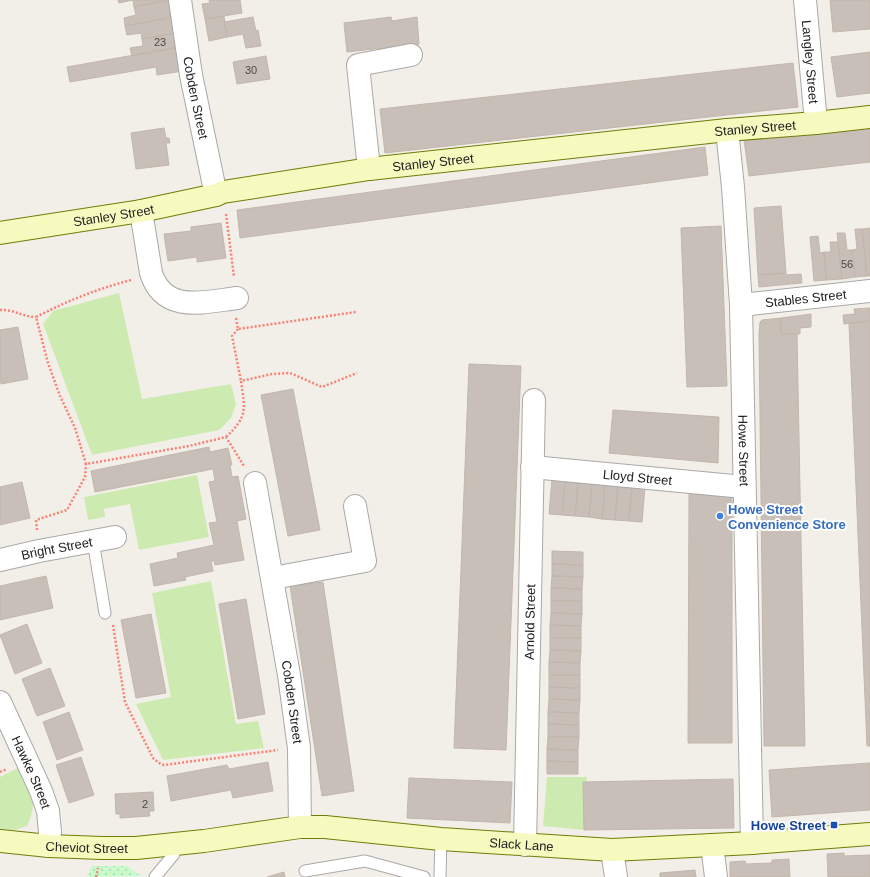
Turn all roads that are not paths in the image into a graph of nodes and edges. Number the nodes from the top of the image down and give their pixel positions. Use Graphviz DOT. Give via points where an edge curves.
graph roads {
  1 [pos="180,0"];
  2 [pos="805,0"];
  3 [pos="411,55"];
  4 [pos="870,117"];
  5 [pos="816,123"];
  6 [pos="727,130"];
  7 [pos="369,170"];
  8 [pos="219,194"];
  9 [pos="141,211"];
  10 [pos="0,233"];
  11 [pos="870,291"];
  12 [pos="237,298"];
  13 [pos="741,305"];
  14 [pos="534,400"];
  15 [pos="532,467"];
  16 [pos="255,483"];
  17 [pos="744,487"];
  18 [pos="355,506"];
  19 [pos="115,537"];
  20 [pos="93,541"];
  21 [pos="0,560"];
  22 [pos="273,578"];
  23 [pos="105,613"];
  24 [pos="0,702"];
  25 [pos="300,827"];
  26 [pos="870,834"];
  27 [pos="441,839"];
  28 [pos="0,841"];
  29 [pos="752,843"];
  30 [pos="174,844"];
  31 [pos="525,845"];
  32 [pos="712,845"];
  33 [pos="49,846"];
  34 [pos="612,850"];
  35 [pos="305,871"];
  36 [pos="155,877"];
  37 [pos="424,877"];
  38 [pos="440,877"];
  39 [pos="616,877"];
  40 [pos="716,877"];
  1 -- 8 [label="street, Cobden Street" via="191,75"];
  2 -- 5 [label="street, Langley Street"];
  3 -- 7 [label="street" via="358,65"];
  4 -- 5 [label="street, Stanley Street"];
  5 -- 6 [label="street, Stanley Street"];
  6 -- 7 [label="street, Stanley Street"];
  6 -- 13 [label="street, Howe Street"];
  7 -- 8 [label="street, Stanley Street"];
  8 -- 9 [label="street, Stanley Street"];
  9 -- 10 [label="street, Stanley Street"];
  9 -- 12 [label="street" via="151,273 163,294 176,301 194,303"];
  11 -- 13 [label="street, Stables Street"];
  13 -- 17 [label="street, Howe Street"];
  14 -- 15 [label="street, Arnold Street"];
  15 -- 17 [label="street, Lloyd Street"];
  15 -- 31 [label="street, Arnold Street"];
  16 -- 22 [label="street, Cobden Street"];
  17 -- 29 [label="street, Howe Street"];
  18 -- 22 [label="street" via="365,561"];
  19 -- 20 [label="street, Bright Street"];
  20 -- 21 [label="street, Bright Street"];
  20 -- 23 [label="lane"];
  22 -- 25 [label="street, Cobden Street" via="299,748"];
  24 -- 33 [label="street, Hawke Street" via="46,805 50,832"];
  25 -- 27 [label="street, Slack Lane" via="325,827"];
  25 -- 30 [label="street, Slack Lane"];
  26 -- 29 [label="street, Slack Lane"];
  27 -- 31 [label="street, Slack Lane"];
  27 -- 38 [label="lane"];
  28 -- 33 [label="street, Cheviot Street"];
  29 -- 32 [label="street, Slack Lane"];
  30 -- 33 [label="street, Cheviot Street" via="136,848"];
  30 -- 36 [label="lane" via="174,854"];
  31 -- 34 [label="street, Slack Lane"];
  32 -- 34 [label="street, Slack Lane"];
  32 -- 40 [label="street"];
  34 -- 39 [label="street"];
  35 -- 37 [label="lane" via="365,861"];
}
